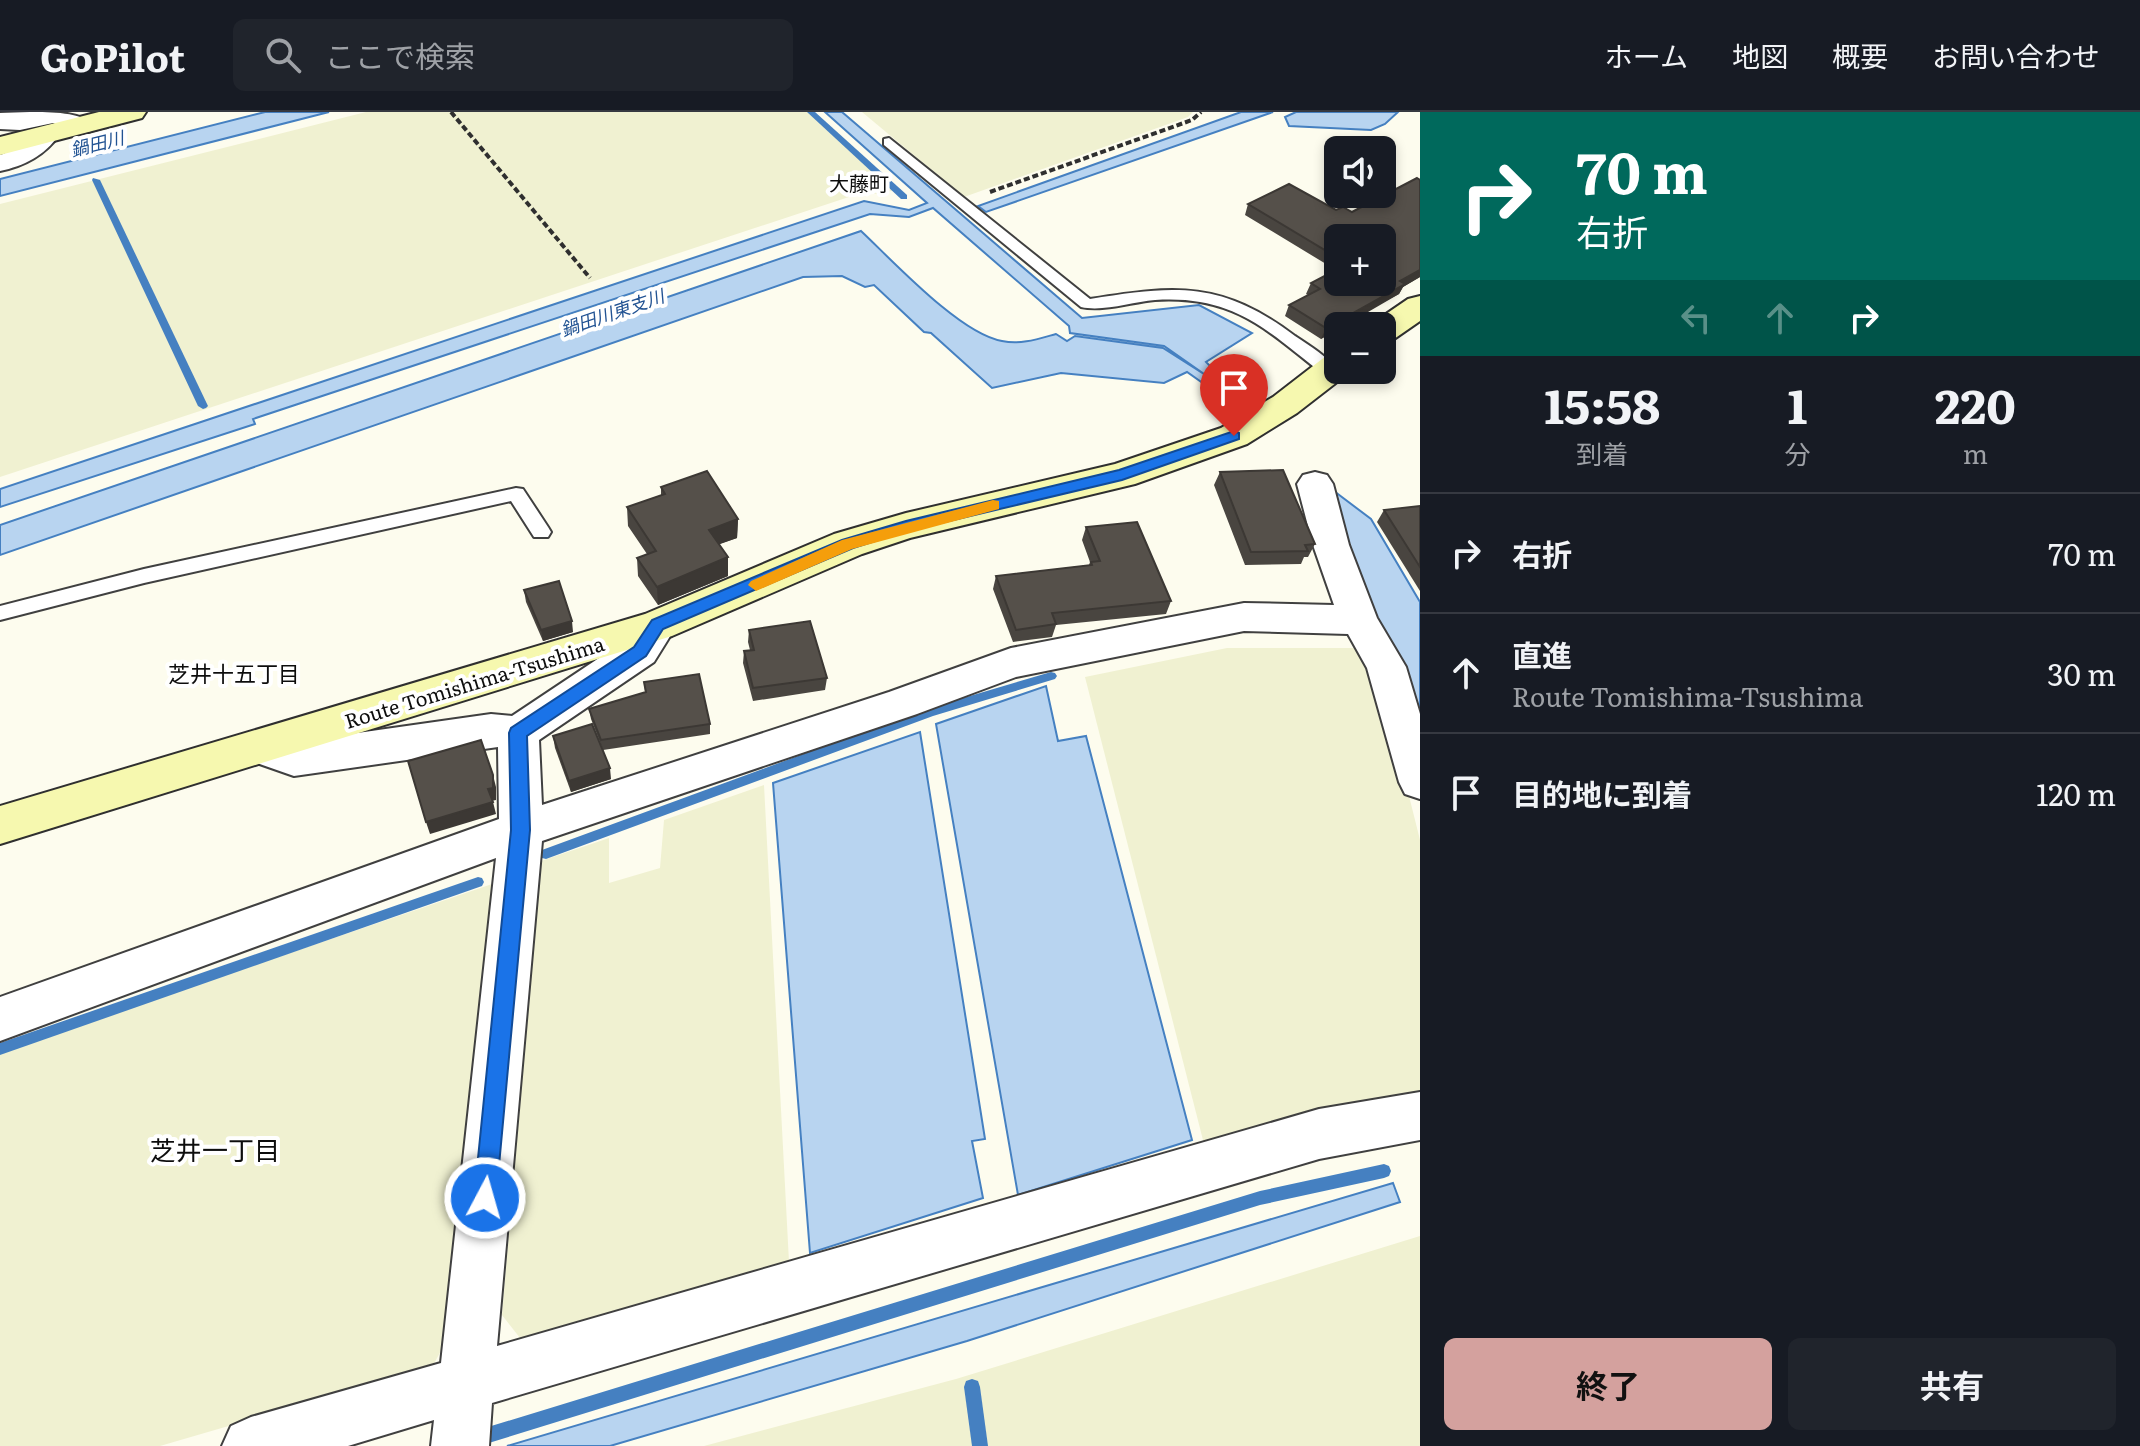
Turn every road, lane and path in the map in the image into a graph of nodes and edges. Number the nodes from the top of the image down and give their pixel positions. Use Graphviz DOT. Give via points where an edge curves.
graph roads {
  1 [pos="132,112"];
  2 [pos="451,112"];
  3 [pos="1201,112"];
  4 [pos="0,121"];
  5 [pos="81,125"];
  6 [pos="45,135"];
  7 [pos="889,142"];
  8 [pos="0,146"];
  9 [pos="0,163"];
  10 [pos="990,192"];
  11 [pos="590,278"];
  12 [pos="1420,306"];
  13 [pos="1396,322"];
  14 [pos="1324,361"];
  15 [pos="1324,375"];
  16 [pos="1315,484"];
  17 [pos="541,532"];
  18 [pos="0,613"];
  19 [pos="1359,620"];
  20 [pos="658,625"];
  21 [pos="518,733"];
  22 [pos="260,747"];
  23 [pos="1420,782"];
  24 [pos="0,825"];
  25 [pos="521,830"];
  26 [pos="0,1019"];
  27 [pos="1420,1116"];
  28 [pos="467,1382"];
  29 [pos="251,1446"];
  30 [pos="460,1446"];
  1 -- 5 [label="main road"];
  2 -- 11 [label="path"];
  3 -- 10 [label="path" via="1192,120"];
  4 -- 5 [label="street" via="55,115"];
  5 -- 6 [label="main road"];
  6 -- 8 [label="main road"];
  6 -- 9 [label="street" via="17,159"];
  7 -- 14 [label="lane" via="1087,304 1123,298 1215,298"];
  12 -- 13 [label="main road"];
  15 -- 20 [label="main road, Route Tomishima-Tsushima" via="1234,436 1122,475 848,544"];
  16 -- 19 [label="street"];
  17 -- 18 [label="lane" via="516,494"];
  19 -- 23 [label="street" via="1386,667"];
  19 -- 25 [label="street" via="1244,617 1011,663"];
  20 -- 21 [label="street" via="640,651"];
  20 -- 22 [label="main road, Route Tomishima-Tsushima"];
  21 -- 22 [label="street" via="491,730 294,759"];
  21 -- 25 [label="street"];
  22 -- 24 [label="main road, Route Tomishima-Tsushima"];
  25 -- 26 [label="street"];
  25 -- 28 [label="street"];
  27 -- 28 [label="street" via="1319,1134"];
  28 -- 29 [label="street"];
  28 -- 30 [label="street"];
}
